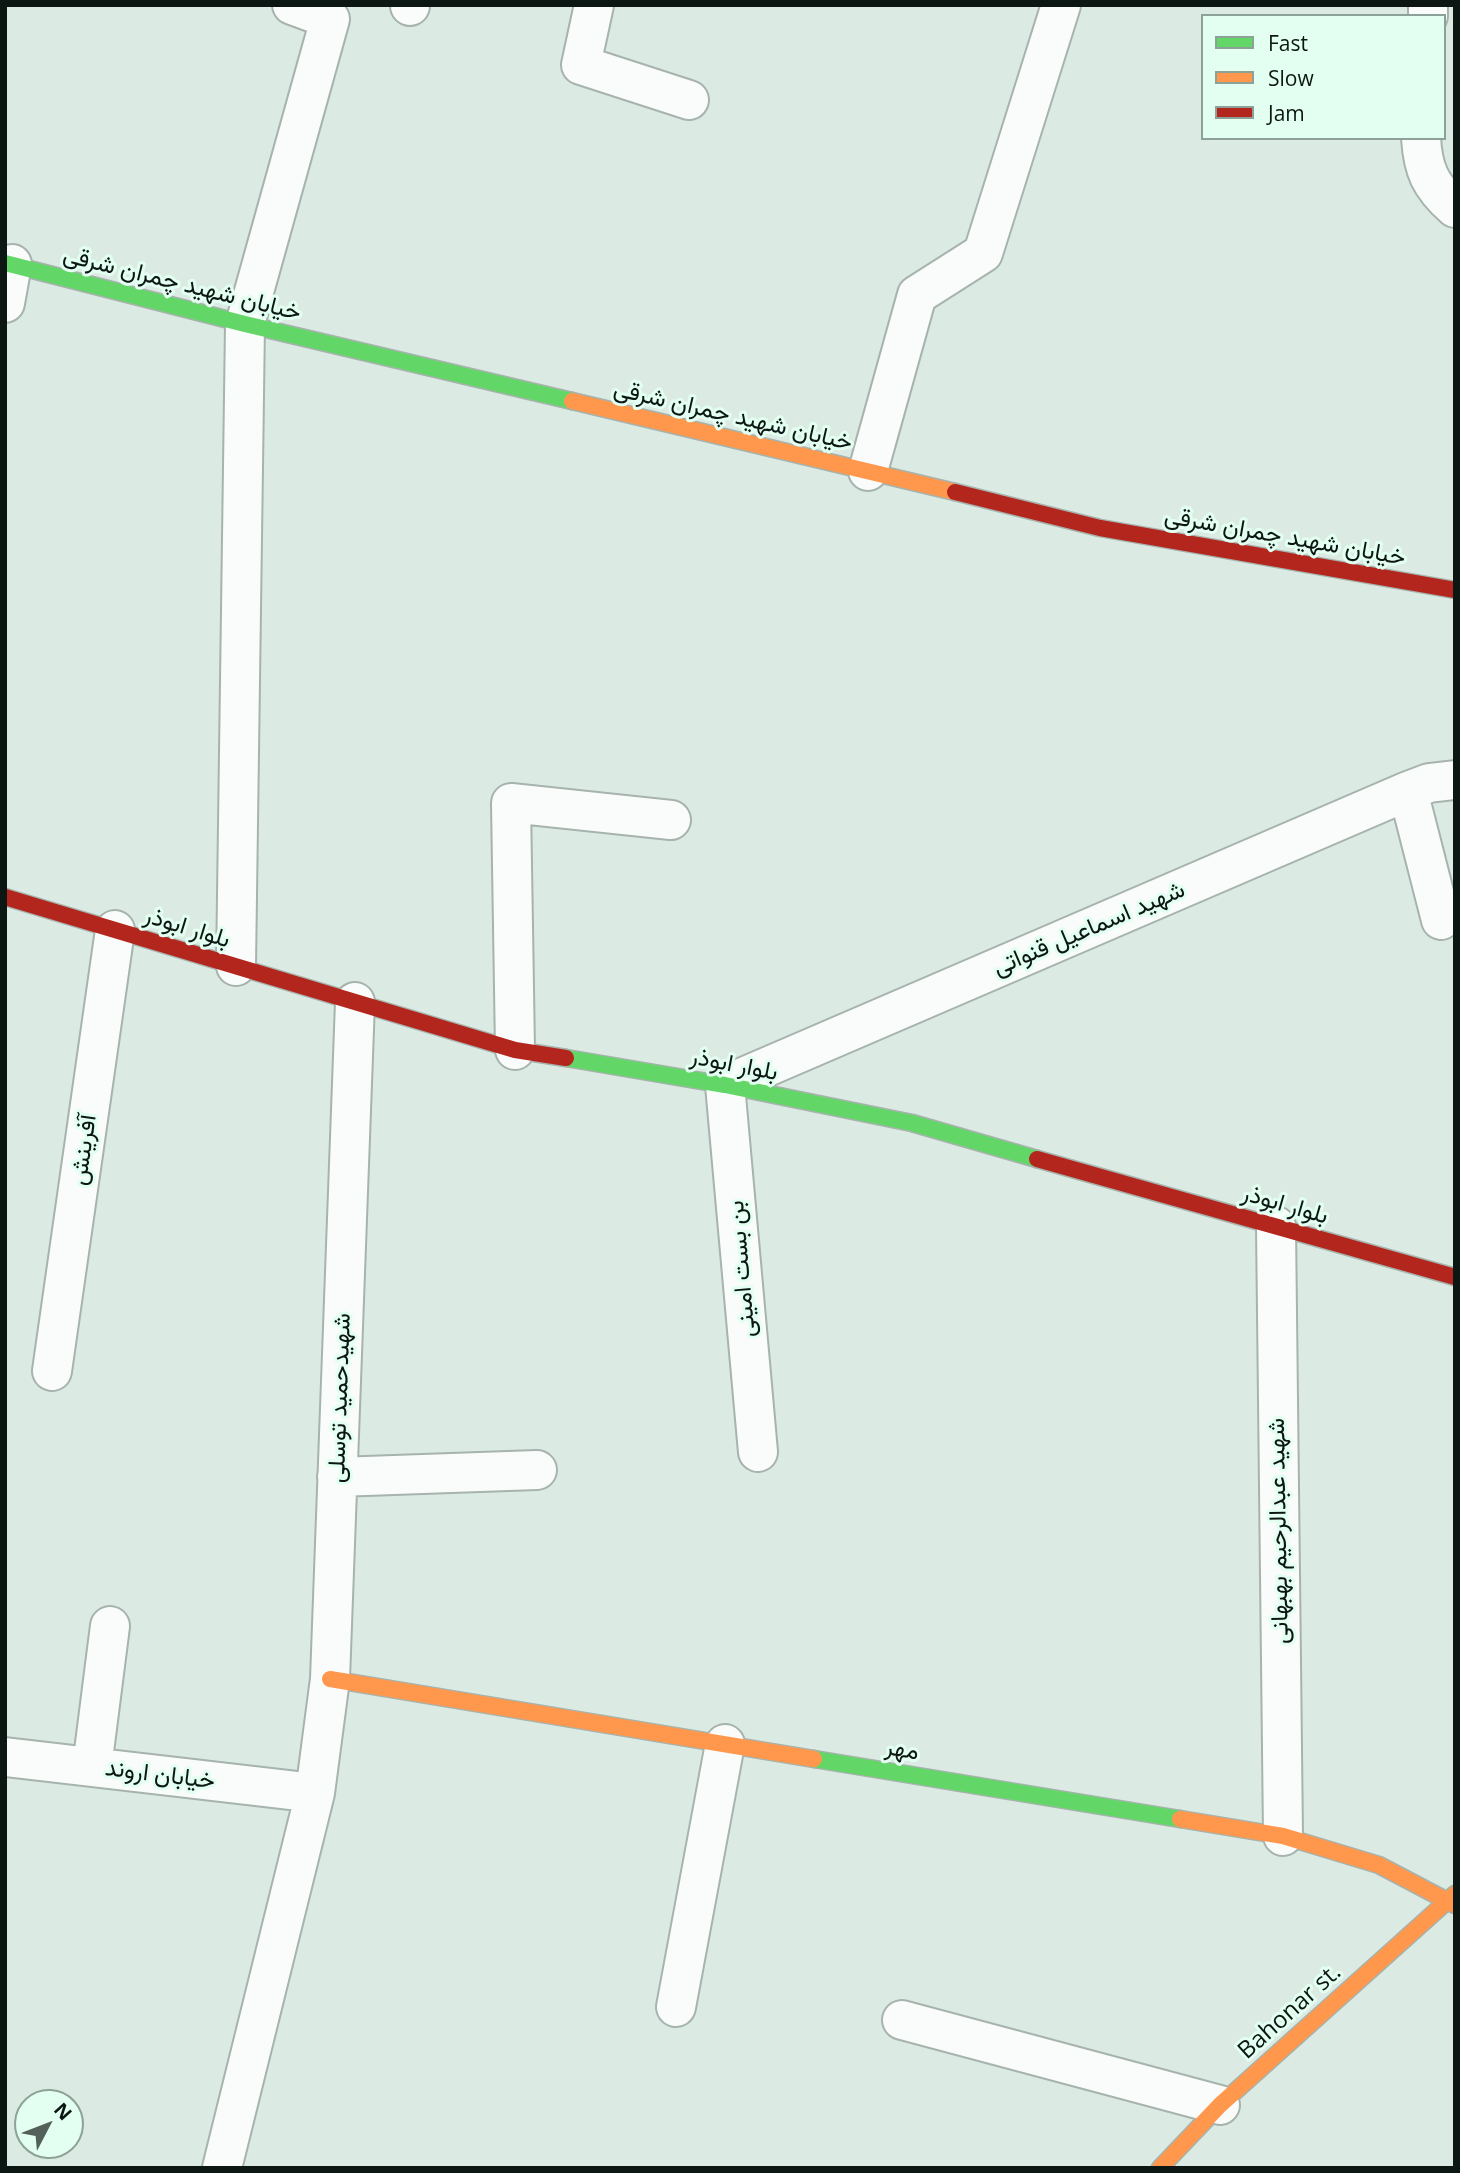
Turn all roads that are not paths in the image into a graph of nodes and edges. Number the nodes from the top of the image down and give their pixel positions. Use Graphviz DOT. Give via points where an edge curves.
graph roads {
  1 [pos="292,5"];
  2 [pos="594,5"];
  3 [pos="1061,5"];
  4 [pos="689,100"];
  5 [pos="1421,140"];
  6 [pos="1455,208"];
  7 [pos="9,264"];
  8 [pos="5,303"];
  9 [pos="245,324"];
  10 [pos="868,471"];
  11 [pos="1455,590"];
  12 [pos="1455,780"];
  13 [pos="1408,791"];
  14 [pos="671,820"];
  15 [pos="5,897"];
  16 [pos="1441,920"];
  17 [pos="116,930"];
  18 [pos="236,966"];
  19 [pos="355,1002"];
  20 [pos="514,1050"];
  21 [pos="726,1085"];
  22 [pos="1276,1226"];
  23 [pos="1455,1277"];
  24 [pos="52,1371"];
  25 [pos="758,1452"];
  26 [pos="537,1470"];
  27 [pos="337,1477"];
  28 [pos="110,1626"];
  29 [pos="330,1679"];
  30 [pos="725,1744"];
  31 [pos="5,1757"];
  32 [pos="92,1767"];
  33 [pos="315,1793"];
  34 [pos="1283,1836"];
  35 [pos="1452,1901"];
  36 [pos="676,2007"];
  37 [pos="902,2020"];
  38 [pos="1220,2105"];
  39 [pos="222,2168"];
  40 [pos="1160,2168"];
  1 -- 9 [label="street" via="330,19"];
  2 -- 4 [label="street" via="581,65"];
  3 -- 10 [label="street" via="983,253 917,295"];
  5 -- 6 [label="street" via="1430,181"];
  7 -- 8 [label="street"];
  7 -- 9 [label="street, خیابان شهید چمران شرقی"];
  9 -- 10 [label="street, خیابان شهید چمران شرقی"];
  9 -- 18 [label="street"];
  10 -- 11 [label="street, خیابان شهید چمران شرقی" via="1100,528"];
  12 -- 13 [label="street, شهید اسماعیل قنواتی"];
  13 -- 16 [label="street"];
  13 -- 21 [label="street, شهید اسماعیل قنواتی"];
  14 -- 20 [label="street" via="510,803"];
  15 -- 17 [label="street, بلوار ابوذر"];
  17 -- 18 [label="street, بلوار ابوذر"];
  17 -- 24 [label="street, آفرینش"];
  18 -- 19 [label="street, بلوار ابوذر"];
  19 -- 20 [label="street, بلوار ابوذر"];
  19 -- 27 [label="street, شهیدحمید توسلی"];
  20 -- 21 [label="street, بلوار ابوذر"];
  21 -- 22 [label="street, بلوار ابوذر" via="912,1123"];
  21 -- 25 [label="street, بن بست امینی"];
  22 -- 23 [label="street, بلوار ابوذر"];
  22 -- 34 [label="street, شهید عبدالرحیم بهبهانی"];
  26 -- 27 [label="street"];
  27 -- 29 [label="street, شهیدحمید توسلی"];
  28 -- 32 [label="street"];
  29 -- 30 [label="street, مهر"];
  29 -- 33 [label="street, شهیدحمید توسلی"];
  30 -- 34 [label="street, مهر"];
  30 -- 36 [label="street"];
  31 -- 32 [label="street, خیابان اروند"];
  32 -- 33 [label="street, خیابان اروند"];
  33 -- 39 [label="street, شهیدحمید توسلی"];
  34 -- 35 [label="street, مهر" via="1379,1865"];
  35 -- 38 [label="street, Bahonar st."];
  37 -- 38 [label="street"];
  38 -- 40 [label="street, Bahonar st."];
}
